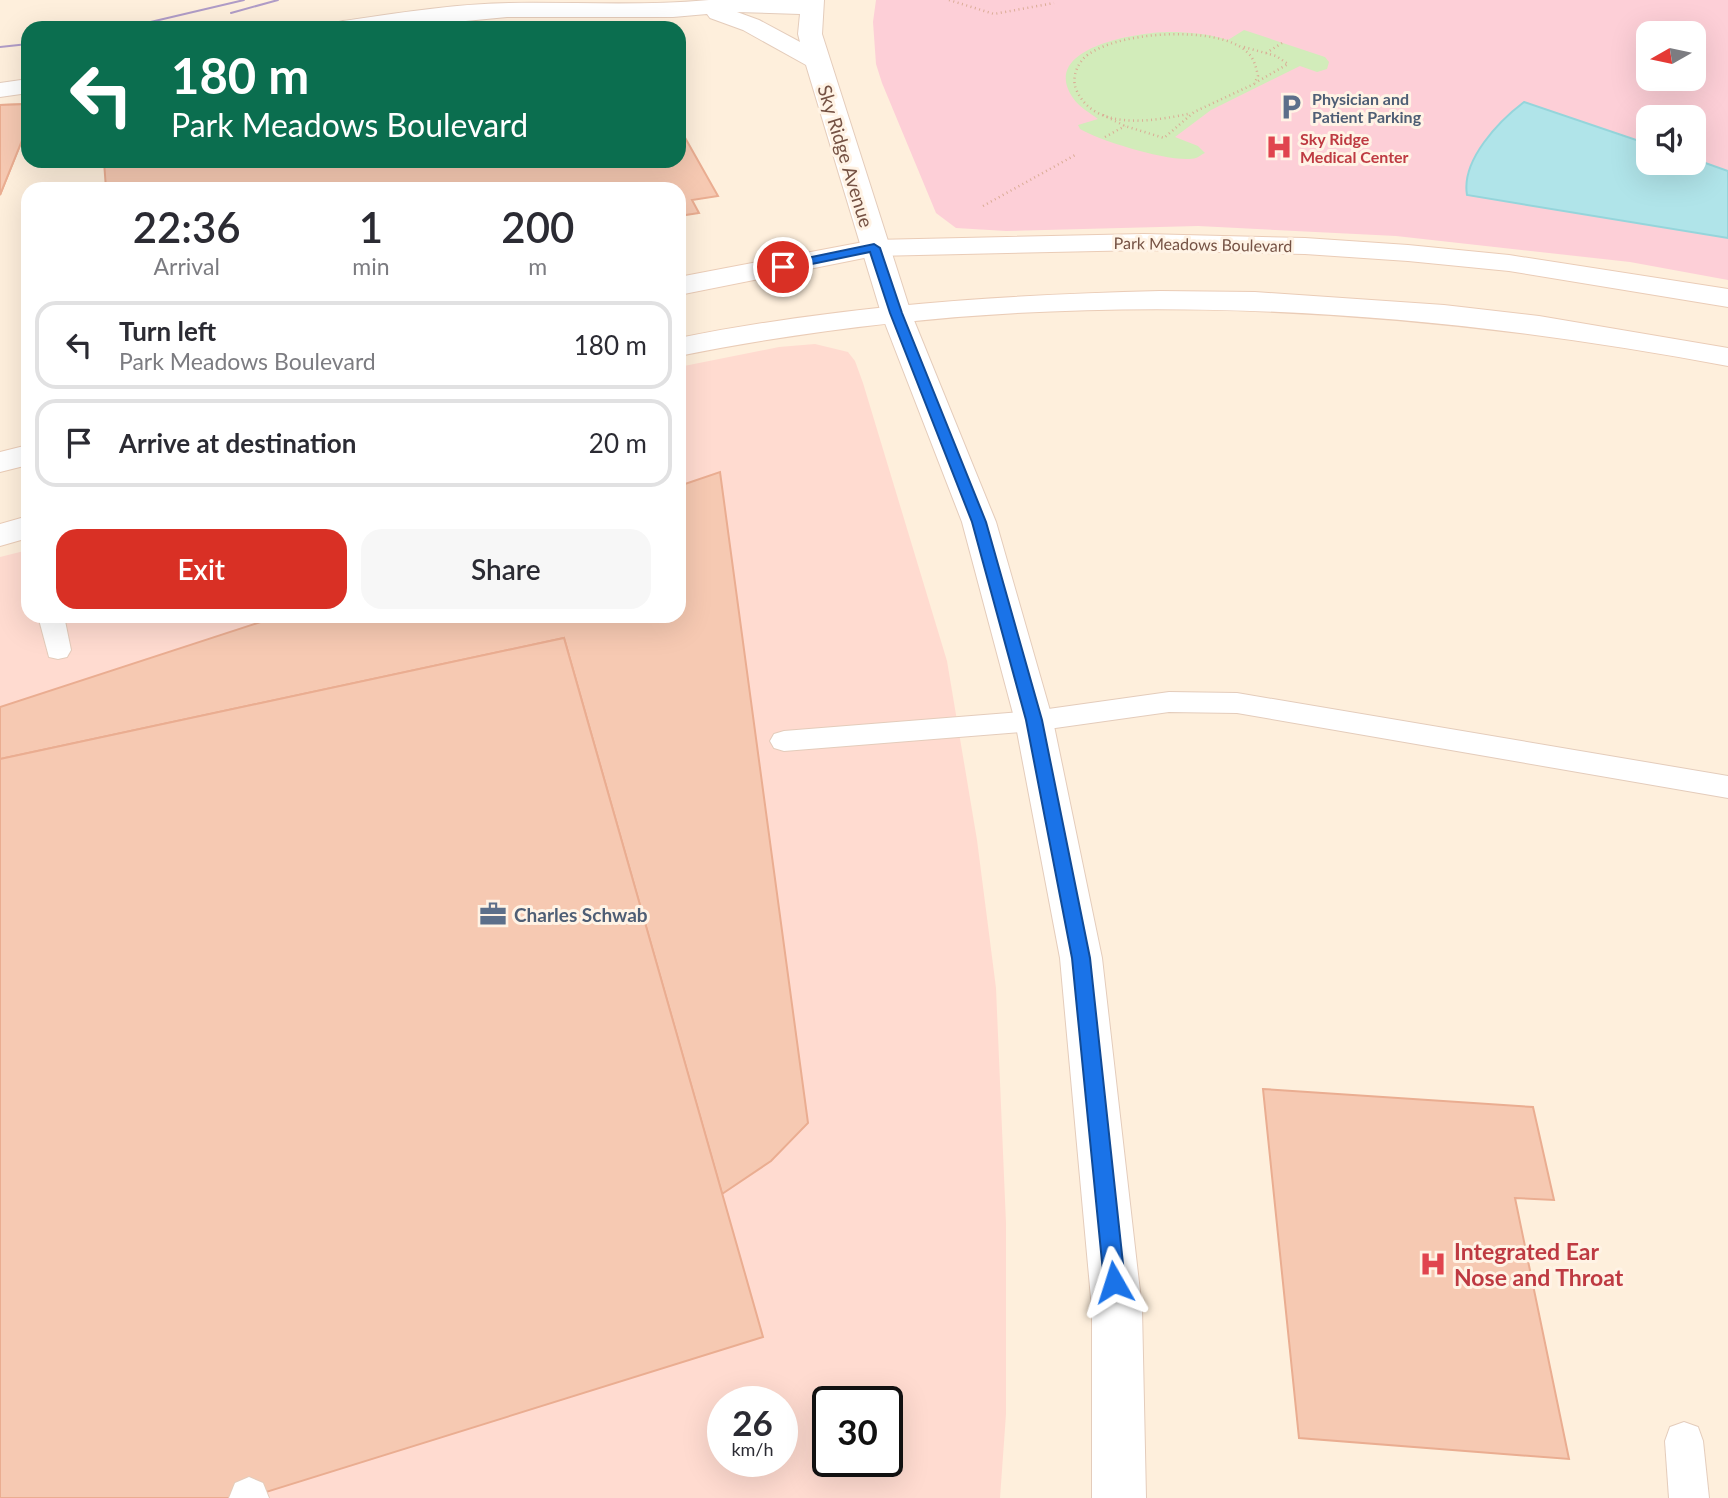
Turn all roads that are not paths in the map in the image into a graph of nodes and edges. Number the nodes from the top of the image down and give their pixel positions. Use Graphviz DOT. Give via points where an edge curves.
graph roads {
  1 [pos="812,4"];
  2 [pos="706,9"];
  3 [pos="458,21"];
  4 [pos="817,61"];
  5 [pos="21,87"];
  6 [pos="0,90"];
  7 [pos="874,248"];
  8 [pos="686,285"];
  9 [pos="1728,298"];
  10 [pos="896,313"];
  11 [pos="686,346"];
  12 [pos="1728,357"];
  13 [pos="21,457"];
  14 [pos="0,462"];
  15 [pos="21,529"];
  16 [pos="0,535"];
  17 [pos="52,623"];
  18 [pos="58,650"];
  19 [pos="1034,720"];
  20 [pos="784,741"];
  21 [pos="1728,788"];
  22 [pos="1684,1441"];
  23 [pos="1119,1498"];
  24 [pos="1689,1498"];
  1 -- 2 [label="street"];
  1 -- 4 [label="street, Sky Ridge Avenue" via="810,34"];
  2 -- 3 [label="street" via="571,9"];
  2 -- 4 [label="street" via="751,25"];
  4 -- 7 [label="street, Sky Ridge Avenue"];
  5 -- 6 [label="street"];
  7 -- 8 [label="street, Park Meadows Boulevard"];
  7 -- 9 [label="street, Park Meadows Boulevard" via="1144,242 1305,246 1509,263"];
  7 -- 10 [label="street, Sky Ridge Avenue"];
  10 -- 11 [label="street"];
  10 -- 12 [label="street" via="1075,300 1313,302 1511,319"];
  10 -- 19 [label="street, Sky Ridge Avenue" via="979,522"];
  13 -- 14 [label="street"];
  15 -- 16 [label="street"];
  17 -- 18 [label="lane"];
  19 -- 20 [label="lane"];
  19 -- 21 [label="lane" via="1169,702 1237,703"];
  19 -- 23 [label="street, Sky Ridge Avenue" via="1081,958 1117,1309"];
  22 -- 24 [label="lane"];
}
